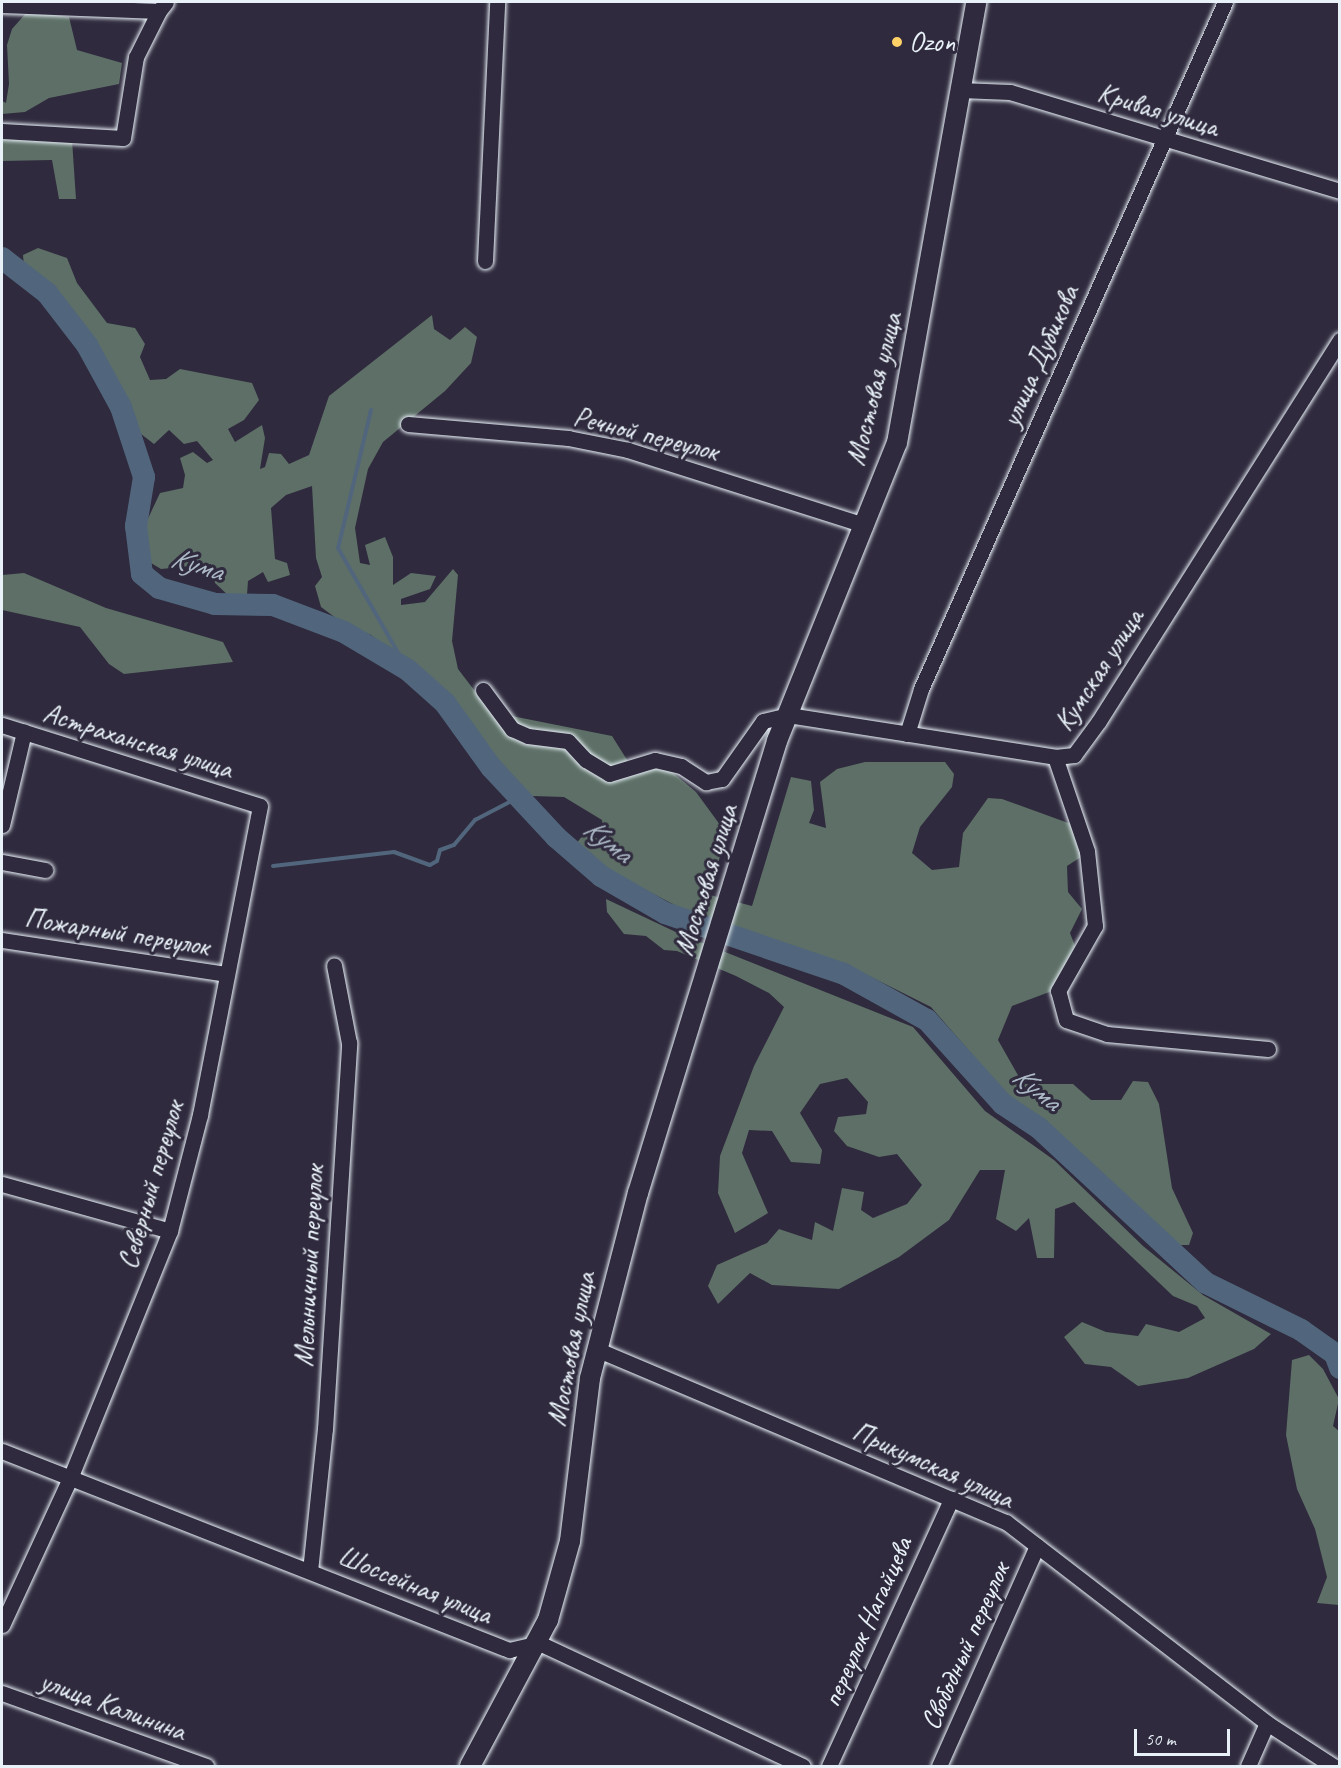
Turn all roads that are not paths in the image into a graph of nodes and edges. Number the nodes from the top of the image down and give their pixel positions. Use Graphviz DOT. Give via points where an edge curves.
graph roads {
  1 [pos="497,2"];
  2 [pos="976,2"];
  3 [pos="1225,2"];
  4 [pos="2,5"];
  5 [pos="162,6"];
  6 [pos="960,90"];
  7 [pos="2,131"];
  8 [pos="1164,138"];
  9 [pos="1340,191"];
  10 [pos="484,261"];
  11 [pos="1340,340"];
  12 [pos="408,424"];
  13 [pos="865,525"];
  14 [pos="483,690"];
  15 [pos="788,715"];
  16 [pos="2,725"];
  17 [pos="24,732"];
  18 [pos="908,734"];
  19 [pos="1055,757"];
  20 [pos="260,806"];
  21 [pos="2,825"];
  22 [pos="2,862"];
  23 [pos="45,870"];
  24 [pos="2,940"];
  25 [pos="334,965"];
  26 [pos="226,974"];
  27 [pos="1268,1048"];
  28 [pos="2,1184"];
  29 [pos="170,1231"];
  30 [pos="596,1349"];
  31 [pos="2,1451"];
  32 [pos="71,1476"];
  33 [pos="951,1499"];
  34 [pos="1037,1546"];
  35 [pos="310,1571"];
  36 [pos="2,1625"];
  37 [pos="539,1642"];
  38 [pos="2,1693"];
  39 [pos="1267,1723"];
  40 [pos="206,1767"];
  41 [pos="471,1767"];
  42 [pos="803,1767"];
  43 [pos="829,1767"];
  44 [pos="939,1767"];
  45 [pos="1248,1767"];
  46 [pos="1333,1767"];
  1 -- 10 [label="street"];
  2 -- 6 [label="main road, Мостовая улица"];
  3 -- 8 [label="street, улица Дубикова"];
  4 -- 5 [label="street"];
  5 -- 7 [label="street" via="136,57 123,138"];
  6 -- 8 [label="street, Кривая улица" via="1010,92"];
  6 -- 13 [label="main road, Мостовая улица" via="897,443"];
  8 -- 9 [label="street, Кривая улица"];
  8 -- 18 [label="street, улица Дубикова" via="921,689"];
  11 -- 19 [label="street, Кумская улица" via="1099,722 1074,755"];
  12 -- 13 [label="street, Речной переулок" via="568,438 628,450"];
  13 -- 15 [label="main road, Мостовая улица"];
  14 -- 15 [label="street" via="512,729 528,736 568,741 586,760 609,774 655,760 681,766 706,782 722,779 763,721"];
  15 -- 18 [label="street"];
  15 -- 30 [label="main road, Мостовая улица" via="638,1193"];
  16 -- 17 [label="street, Астраханская улица"];
  17 -- 20 [label="street, Астраханская улица"];
  17 -- 21 [label="street"];
  18 -- 19 [label="street"];
  19 -- 27 [label="street, Кумская улица" via="1087,851 1095,926 1058,991 1066,1020 1107,1034"];
  20 -- 26 [label="street, Северный переулок"];
  22 -- 23 [label="street"];
  24 -- 26 [label="street, Пожарный переулок"];
  25 -- 35 [label="street, Мельничный переулок" via="349,1043 325,1429"];
  26 -- 29 [label="street, Северный переулок" via="200,1115"];
  28 -- 29 [label="street"];
  29 -- 32 [label="street, Северный переулок"];
  30 -- 33 [label="street, Прикумская улица"];
  30 -- 37 [label="main road, Мостовая улица" via="570,1541"];
  31 -- 32 [label="street, Шоссейная улица"];
  32 -- 35 [label="street, Шоссейная улица"];
  32 -- 36 [label="street, Северный переулок"];
  33 -- 34 [label="street, Прикумская улица" via="1006,1522"];
  33 -- 43 [label="street, переулок Нагайцева"];
  34 -- 39 [label="street, Прикумская улица"];
  34 -- 44 [label="street, Свободный переулок"];
  35 -- 37 [label="street, Шоссейная улица" via="509,1650"];
  37 -- 41 [label="main road, Мостовая улица"];
  37 -- 42 [label="street"];
  38 -- 40 [label="street, улица Калинина"];
  39 -- 45 [label="street"];
  39 -- 46 [label="street, Прикумская улица"];
}
